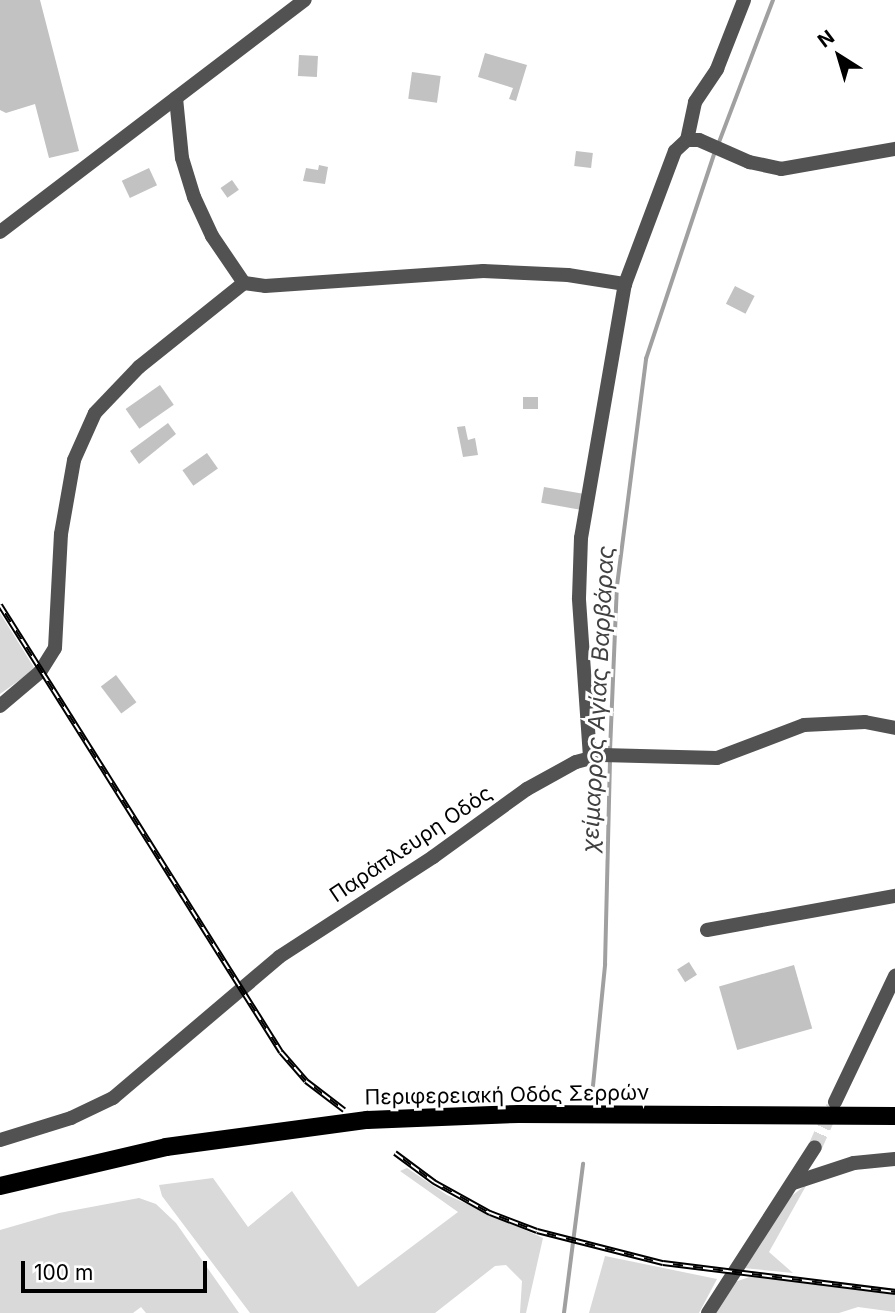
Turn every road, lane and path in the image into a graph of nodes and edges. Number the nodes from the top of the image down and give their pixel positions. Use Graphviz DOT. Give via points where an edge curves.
graph roads {
  1 [pos="305,0"];
  2 [pos="744,0"];
  3 [pos="177,98"];
  4 [pos="693,140"];
  5 [pos="895,149"];
  6 [pos="0,232"];
  7 [pos="244,284"];
  8 [pos="625,284"];
  9 [pos="0,706"];
  10 [pos="895,728"];
  11 [pos="596,756"];
  12 [pos="895,896"];
  13 [pos="707,930"];
  14 [pos="895,976"];
  15 [pos="835,1102"];
  16 [pos="895,1116"];
  17 [pos="0,1140"];
  18 [pos="815,1147"];
  19 [pos="895,1159"];
  20 [pos="793,1183"];
  21 [pos="0,1186"];
  22 [pos="708,1313"];
  1 -- 3 [label="street"];
  2 -- 4 [label="street" via="717,69 695,102"];
  3 -- 6 [label="street"];
  3 -- 7 [label="street" via="178,135 194,197 212,236"];
  4 -- 5 [label="street" via="781,169"];
  4 -- 8 [label="street" via="671,161"];
  7 -- 8 [label="street" via="483,271 568,275"];
  7 -- 9 [label="street" via="139,367 95,413 74,460 61,534 55,648 40,672"];
  8 -- 11 [label="street" via="579,567"];
  10 -- 11 [label="street, Παράπλευρη Οδός" via="865,722 804,725 718,758 679,761 638,755"];
  11 -- 17 [label="street, Παράπλευρη Οδός" via="535,784 279,957 113,1098 71,1118"];
  12 -- 13 [label="street"];
  14 -- 15 [label="street"];
  16 -- 21 [label="main road, Περιφερειακή Οδός Σερρών" via="531,1114 367,1120 166,1147"];
  18 -- 20 [label="street"];
  19 -- 20 [label="street" via="854,1163"];
  20 -- 22 [label="street"];
}
